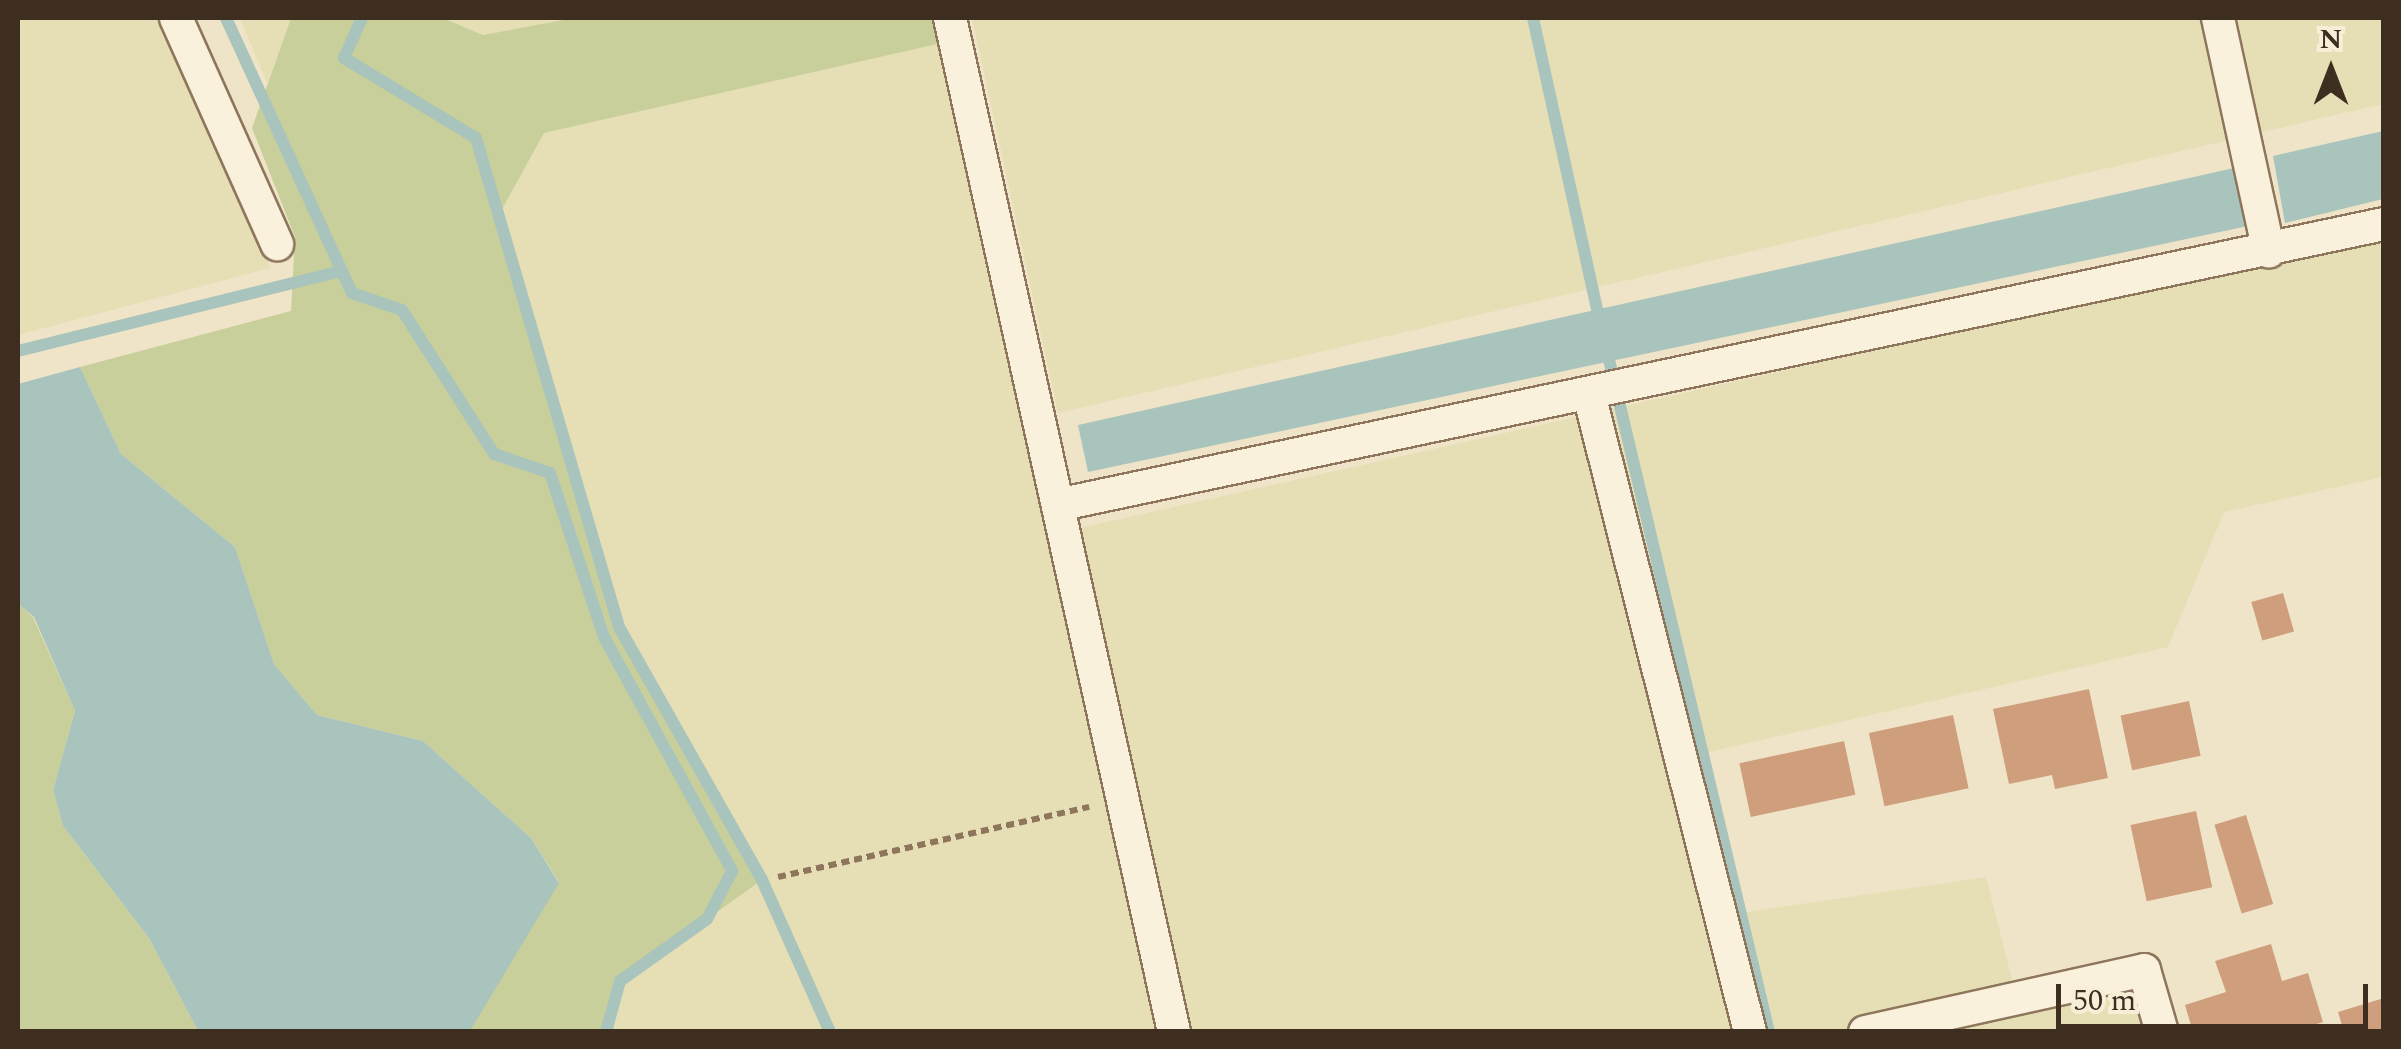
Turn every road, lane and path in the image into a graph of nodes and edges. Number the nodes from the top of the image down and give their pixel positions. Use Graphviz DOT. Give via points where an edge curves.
graph roads {
  1 [pos="176,18"];
  2 [pos="950,18"];
  3 [pos="2218,18"];
  4 [pos="2384,224"];
  5 [pos="277,244"];
  6 [pos="2269,251"];
  7 [pos="1590,398"];
  8 [pos="1062,504"];
  9 [pos="1124,799"];
  10 [pos="778,877"];
  11 [pos="1174,1032"];
  12 [pos="1750,1032"];
  13 [pos="1865,1032"];
  14 [pos="2162,1032"];
  1 -- 5 [label="street"];
  2 -- 8 [label="street"];
  3 -- 6 [label="street"];
  4 -- 6 [label="street"];
  6 -- 7 [label="street"];
  7 -- 8 [label="street"];
  7 -- 12 [label="street"];
  8 -- 9 [label="street"];
  9 -- 10 [label="path"];
  9 -- 11 [label="street"];
  13 -- 14 [label="street" via="2144,970"];
}
